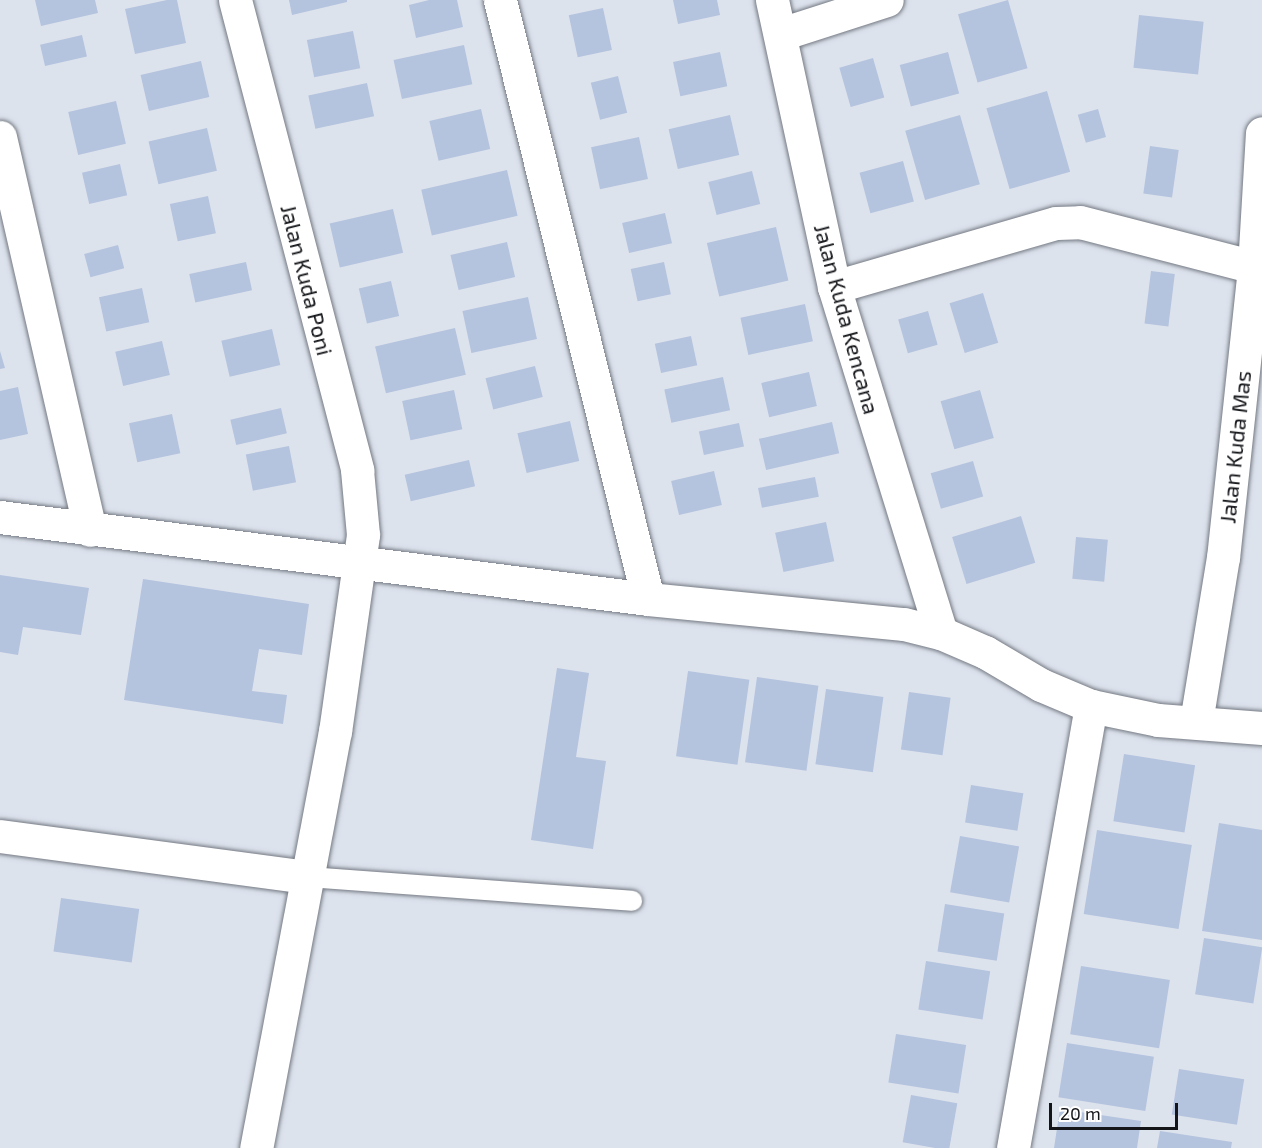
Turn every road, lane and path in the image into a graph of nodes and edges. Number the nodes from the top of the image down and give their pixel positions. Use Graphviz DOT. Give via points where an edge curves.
graph roads {
  1 [pos="235,0"];
  2 [pos="500,0"];
  3 [pos="772,0"];
  4 [pos="887,0"];
  5 [pos="781,34"];
  6 [pos="1262,133"];
  7 [pos="0,136"];
  8 [pos="1262,138"];
  9 [pos="1254,267"];
  10 [pos="834,287"];
  11 [pos="0,517"];
  12 [pos="90,530"];
  13 [pos="360,561"];
  14 [pos="648,599"];
  15 [pos="941,633"];
  16 [pos="1091,706"];
  17 [pos="1196,722"];
  18 [pos="1262,728"];
  19 [pos="0,836"];
  20 [pos="309,877"];
  21 [pos="632,901"];
  22 [pos="256,1148"];
  23 [pos="1013,1148"];
  1 -- 13 [label="street, Jalan Kuda Poni" via="357,470 363,535"];
  2 -- 14 [label="street"];
  3 -- 5 [label="street, Jalan Kuda Kencana"];
  4 -- 5 [label="street"];
  5 -- 10 [label="street, Jalan Kuda Kencana"];
  6 -- 8 [label="street, Jalan Kuda Mas"];
  7 -- 12 [label="street"];
  8 -- 9 [label="street, Jalan Kuda Mas"];
  9 -- 10 [label="street" via="1080,222 1056,223"];
  9 -- 17 [label="street, Jalan Kuda Mas" via="1223,558"];
  10 -- 15 [label="street, Jalan Kuda Kencana"];
  11 -- 12 [label="street"];
  12 -- 13 [label="street"];
  13 -- 14 [label="street"];
  13 -- 20 [label="street, Jalan Kuda Poni"];
  14 -- 15 [label="street" via="904,624"];
  15 -- 16 [label="street"];
  16 -- 17 [label="street" via="1158,720"];
  16 -- 23 [label="street"];
  17 -- 18 [label="street"];
  19 -- 20 [label="street"];
  20 -- 21 [label="lane"];
  20 -- 22 [label="street, Jalan Kuda Poni"];
}
